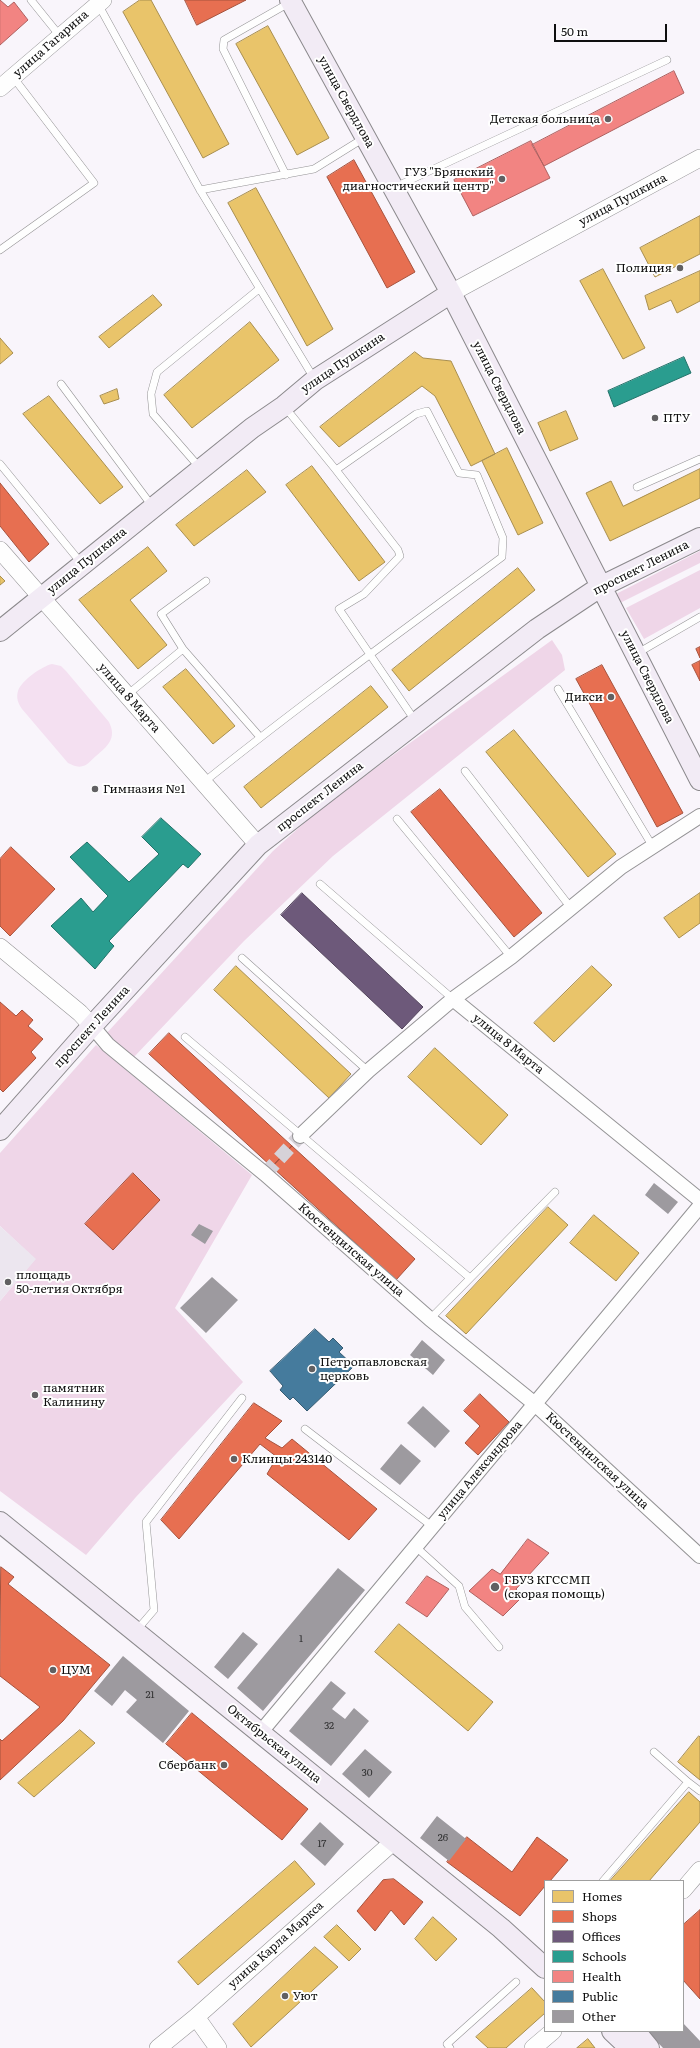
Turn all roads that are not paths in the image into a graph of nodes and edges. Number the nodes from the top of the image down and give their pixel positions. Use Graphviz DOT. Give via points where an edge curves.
graph roads {
  1 [pos="31,0"];
  2 [pos="291,1"];
  3 [pos="100,2"];
  4 [pos="60,36"];
  5 [pos="667,60"];
  6 [pos="6,83"];
  7 [pos="365,137"];
  8 [pos="700,158"];
  9 [pos="286,175"];
  10 [pos="393,188"];
  11 [pos="200,190"];
  12 [pos="0,250"];
  13 [pos="260,289"];
  14 [pos="451,293"];
  15 [pos="315,380"];
  16 [pos="61,384"];
  17 [pos="284,406"];
  18 [pos="700,459"];
  19 [pos="0,464"];
  20 [pos="201,469"];
  21 [pos="336,470"];
  22 [pos="637,488"];
  23 [pos="154,507"];
  24 [pos="700,538"];
  25 [pos="0,550"];
  26 [pos="83,565"];
  27 [pos="206,581"];
  28 [pos="600,587"];
  29 [pos="42,598"];
  30 [pos="700,617"];
  31 [pos="0,631"];
  32 [pos="183,649"];
  33 [pos="635,654"];
  34 [pos="370,655"];
  35 [pos="558,689"];
  36 [pos="127,695"];
  37 [pos="416,722"];
  38 [pos="260,738"];
  39 [pos="465,771"];
  40 [pos="700,780"];
  41 [pos="204,783"];
  42 [pos="700,816"];
  43 [pos="397,819"];
  44 [pos="258,845"];
  45 [pos="653,847"];
  46 [pos="320,884"];
  47 [pos="571,908"];
  48 [pos="0,947"];
  49 [pos="511,957"];
  50 [pos="242,958"];
  51 [pos="453,999"];
  52 [pos="92,1026"];
  53 [pos="185,1037"];
  54 [pos="368,1071"];
  55 [pos="0,1130"];
  56 [pos="300,1136"];
  57 [pos="555,1192"];
  58 [pos="700,1200"];
  59 [pos="700,1206"];
  60 [pos="470,1278"];
  61 [pos="430,1319"];
  62 [pos="242,1398"];
  63 [pos="535,1404"];
  64 [pos="305,1429"];
  65 [pos="0,1507"];
  66 [pos="0,1522"];
  67 [pos="433,1527"];
  68 [pos="416,1547"];
  69 [pos="700,1556"];
  70 [pos="139,1628"];
  71 [pos="499,1647"];
  72 [pos="264,1729"];
  73 [pos="654,1752"];
  74 [pos="688,1782"];
  75 [pos="700,1791"];
  76 [pos="392,1842"];
  77 [pos="700,1870"];
  78 [pos="604,1880"];
  79 [pos="684,1889"];
  80 [pos="544,1948"];
  81 [pos="544,1967"];
  82 [pos="516,1982"];
  83 [pos="196,2017"];
  84 [pos="552,2032"];
  85 [pos="613,2032"];
  86 [pos="636,2032"];
  87 [pos="446,2047"];
  88 [pos="158,2048"];
  89 [pos="218,2048"];
  90 [pos="533,2048"];
  91 [pos="630,2048"];
  92 [pos="649,2048"];
  1 -- 4 [label="lane"];
  2 -- 7 [label="main road, улица Свердлова"];
  2 -- 9 [label="lane" via="224,40 222,44"];
  3 -- 4 [label="street, улица Гагарина"];
  3 -- 11 [label="lane"];
  4 -- 6 [label="street, улица Гагарина"];
  5 -- 10 [label="lane"];
  6 -- 12 [label="lane" via="94,184"];
  7 -- 9 [label="lane" via="314,169"];
  7 -- 10 [label="main road, улица Свердлова"];
  8 -- 14 [label="street, улица Пушкина"];
  9 -- 11 [label="lane"];
  10 -- 14 [label="main road, улица Свердлова"];
  11 -- 13 [label="lane"];
  13 -- 15 [label="lane"];
  13 -- 20 [label="lane" via="157,372 150,394 153,414"];
  14 -- 15 [label="main road, улица Пушкина"];
  14 -- 28 [label="main road, улица Свердлова"];
  15 -- 17 [label="main road, улица Пушкина"];
  16 -- 23 [label="lane"];
  17 -- 20 [label="main road, улица Пушкина"];
  17 -- 21 [label="lane"];
  18 -- 22 [label="lane"];
  19 -- 26 [label="lane"];
  20 -- 23 [label="main road, улица Пушкина"];
  21 -- 34 [label="lane" via="400,556 364,594 339,609"];
  21 -- 34 [label="lane" via="416,414 427,411 459,473 477,475 503,538 502,557"];
  23 -- 26 [label="main road, улица Пушкина"];
  24 -- 28 [label="main road, проспект Ленина"];
  25 -- 29 [label="street, улица 8 Марта"];
  26 -- 29 [label="main road, улица Пушкина"];
  27 -- 32 [label="lane" via="161,614"];
  28 -- 33 [label="main road, улица Свердлова"];
  28 -- 37 [label="main road, проспект Ленина" via="537,628"];
  29 -- 31 [label="main road, улица Пушкина"];
  29 -- 36 [label="street, улица 8 Марта"];
  30 -- 33 [label="lane"];
  32 -- 36 [label="lane"];
  32 -- 38 [label="lane"];
  33 -- 40 [label="main road, улица Свердлова"];
  34 -- 37 [label="lane"];
  34 -- 38 [label="lane"];
  35 -- 45 [label="lane"];
  36 -- 41 [label="street, улица 8 Марта"];
  37 -- 44 [label="main road, проспект Ленина"];
  38 -- 41 [label="lane"];
  39 -- 47 [label="lane"];
  41 -- 44 [label="street, улица 8 Марта"];
  42 -- 45 [label="street"];
  43 -- 49 [label="lane"];
  44 -- 52 [label="main road, проспект Ленина"];
  45 -- 47 [label="street" via="621,867"];
  46 -- 51 [label="lane, улица 8 Марта"];
  47 -- 49 [label="street"];
  48 -- 52 [label="street, Кюстендилская улица" via="80,1013"];
  49 -- 51 [label="street"];
  50 -- 54 [label="lane"];
  51 -- 54 [label="street"];
  51 -- 58 [label="street, улица 8 Марта"];
  52 -- 55 [label="main road, проспект Ленина"];
  52 -- 61 [label="street, Кюстендилская улица" via="108,1045 265,1174"];
  53 -- 56 [label="lane"];
  54 -- 56 [label="street"];
  56 -- 60 [label="lane"];
  57 -- 60 [label="lane"];
  59 -- 63 [label="street, улица Александрова"];
  60 -- 61 [label="lane"];
  61 -- 63 [label="street, Кюстендилская улица"];
  62 -- 70 [label="lane" via="146,1522 154,1610"];
  63 -- 67 [label="street, улица Александрова"];
  63 -- 69 [label="street, Кюстендилская улица"];
  64 -- 67 [label="lane"];
  65 -- 70 [label="main road, Октябрьская улица"];
  66 -- 70 [label="main road, Октябрьская улица"];
  67 -- 68 [label="street, улица Александрова"];
  68 -- 71 [label="lane" via="459,1586 465,1607"];
  68 -- 72 [label="street, улица Александрова"];
  70 -- 72 [label="main road, Октябрьская улица"];
  72 -- 76 [label="main road, Октябрьская улица"];
  72 -- 80 [label="main road, Октябрьская улица"];
  73 -- 74 [label="lane"];
  74 -- 75 [label="lane"];
  74 -- 78 [label="lane"];
  76 -- 81 [label="main road, Октябрьская улица" via="501,1928"];
  76 -- 83 [label="street, улица Карла Маркса"];
  77 -- 79 [label="street"];
  82 -- 87 [label="lane"];
  83 -- 88 [label="street, улица Карла Маркса"];
  83 -- 89 [label="street"];
  84 -- 90 [label="street"];
  85 -- 91 [label="main road"];
  86 -- 92 [label="main road"];
}
